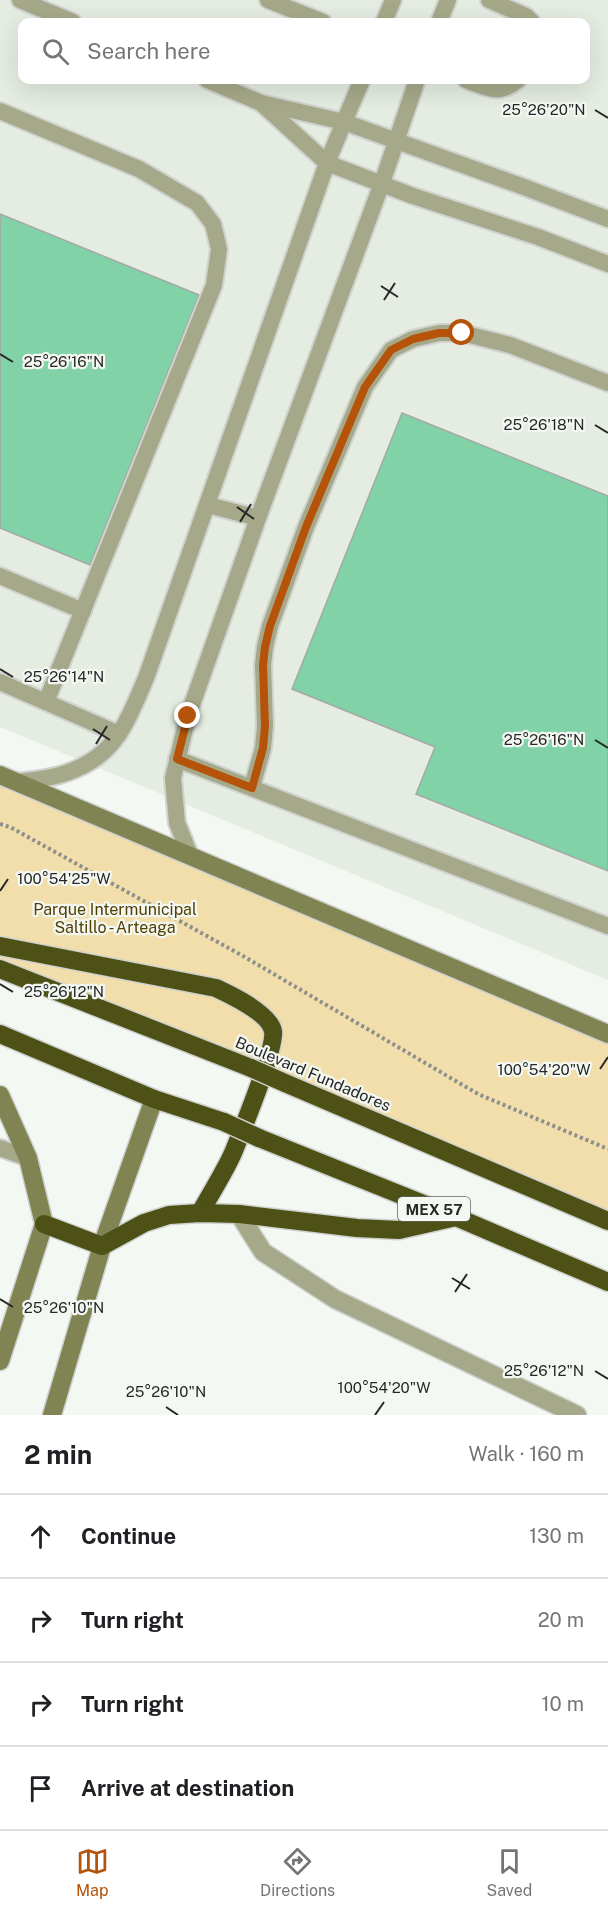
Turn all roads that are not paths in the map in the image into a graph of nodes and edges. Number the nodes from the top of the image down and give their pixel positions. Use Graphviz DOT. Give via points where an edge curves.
graph roads {
  1 [pos="20,0"];
  2 [pos="268,0"];
  3 [pos="393,0"];
  4 [pos="448,0"];
  5 [pos="489,0"];
  6 [pos="63,18"];
  7 [pos="313,18"];
  8 [pos="386,18"];
  9 [pos="441,18"];
  10 [pos="528,18"];
  11 [pos="216,84"];
  12 [pos="360,84"];
  13 [pos="416,84"];
  14 [pos="477,84"];
  15 [pos="512,84"];
  16 [pos="261,103"];
  17 [pos="0,111"];
  18 [pos="344,122"];
  19 [pos="396,140"];
  20 [pos="327,163"];
  21 [pos="382,183"];
  22 [pos="608,219"];
  23 [pos="608,264"];
  24 [pos="608,383"];
  25 [pos="208,504"];
  26 [pos="258,518"];
  27 [pos="0,576"];
  28 [pos="83,611"];
  29 [pos="0,682"];
  30 [pos="46,702"];
  31 [pos="119,734"];
  32 [pos="177,759"];
  33 [pos="8,779"];
  34 [pos="252,788"];
  35 [pos="190,855"];
  36 [pos="608,926"];
  37 [pos="0,946"];
  38 [pos="0,969"];
  39 [pos="606,1033"];
  40 [pos="0,1034"];
  41 [pos="0,1095"];
  42 [pos="154,1099"];
  43 [pos="0,1148"];
  44 [pos="28,1158"];
  45 [pos="200,1213"];
  46 [pos="239,1214"];
  47 [pos="456,1217"];
  48 [pos="608,1221"];
  49 [pos="44,1224"];
  50 [pos="102,1246"];
  51 [pos="608,1282"];
  52 [pos="0,1361"];
  53 [pos="52,1415"];
  54 [pos="577,1415"];
  1 -- 6 [label="lane"];
  2 -- 7 [label="lane"];
  3 -- 8 [label="lane"];
  4 -- 9 [label="lane"];
  5 -- 10 [label="lane"];
  11 -- 16 [label="lane"];
  12 -- 18 [label="lane"];
  13 -- 19 [label="lane"];
  14 -- 15 [label="lane" via="490,89 505,89"];
  16 -- 18 [label="lane"];
  16 -- 20 [label="lane"];
  17 -- 28 [label="lane" via="139,169 197,203 213,224 219,249 214,285"];
  18 -- 19 [label="lane"];
  18 -- 20 [label="lane"];
  19 -- 21 [label="lane"];
  19 -- 22 [label="lane"];
  20 -- 21 [label="lane"];
  20 -- 25 [label="lane"];
  21 -- 23 [label="lane"];
  21 -- 26 [label="lane"];
  24 -- 34 [label="lane" via="510,345 462,333 413,339 391,350 365,387 306,527 270,626 263,665 263,748"];
  25 -- 26 [label="lane"];
  25 -- 31 [label="lane" via="146,678"];
  26 -- 32 [label="lane" via="188,716"];
  27 -- 28 [label="lane"];
  28 -- 30 [label="lane"];
  29 -- 30 [label="lane"];
  30 -- 31 [label="lane"];
  31 -- 33 [label="lane" via="92,762 62,774"];
  32 -- 34 [label="lane"];
  32 -- 35 [label="lane" via="174,804"];
  33 -- 35 [label="main road"];
  34 -- 36 [label="lane"];
  35 -- 39 [label="main road"];
  37 -- 45 [label="highway" via="216,988 242,1000 273,1030 268,1059 232,1154"];
  38 -- 48 [label="highway, Boulevard Fundadores, bridge" via="251,1068"];
  40 -- 42 [label="highway, MEX 57"];
  41 -- 44 [label="main road"];
  42 -- 47 [label="highway, MEX 57, bridge" via="224,1122"];
  42 -- 50 [label="main road"];
  43 -- 44 [label="lane"];
  44 -- 49 [label="main road"];
  45 -- 46 [label="highway"];
  45 -- 50 [label="highway" via="169,1215 144,1223"];
  46 -- 47 [label="highway" via="399,1230"];
  46 -- 54 [label="street" via="263,1252 334,1299"];
  47 -- 51 [label="highway, MEX 57"];
  49 -- 50 [label="highway"];
  49 -- 52 [label="main road"];
  50 -- 53 [label="main road"];
}
